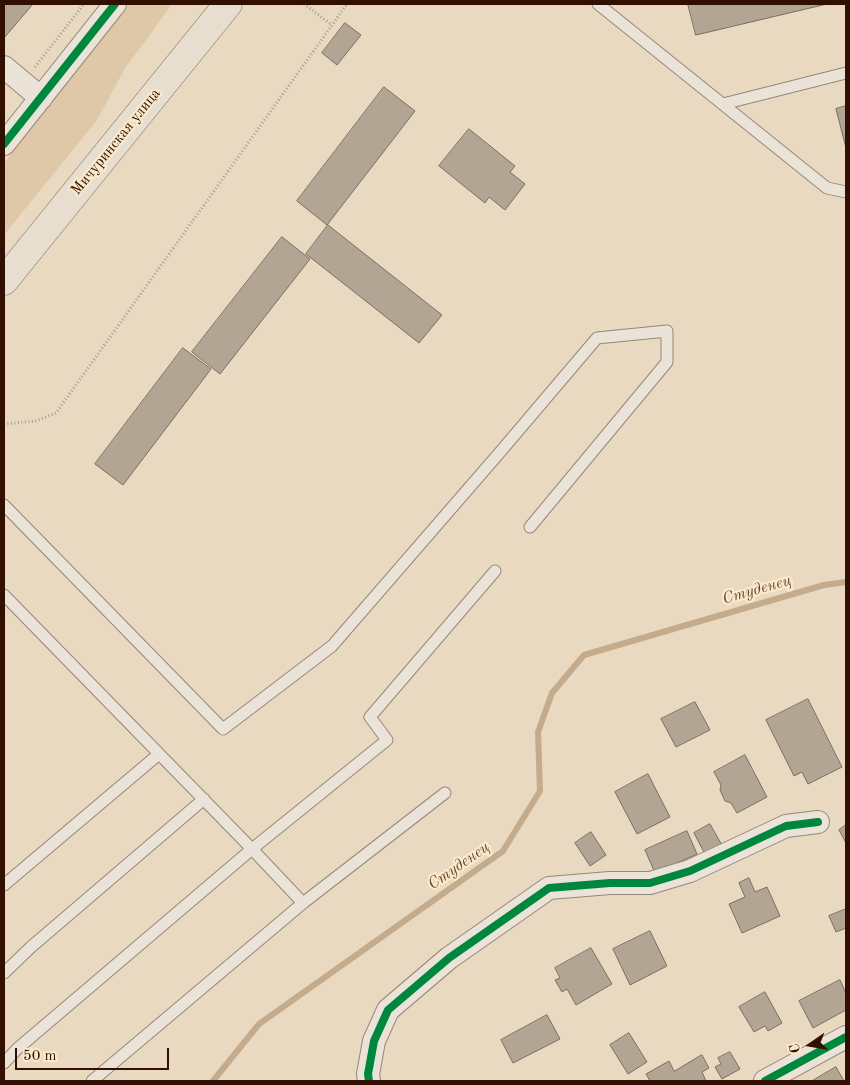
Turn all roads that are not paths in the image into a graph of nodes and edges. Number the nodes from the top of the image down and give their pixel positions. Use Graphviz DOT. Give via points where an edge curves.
graph roads {
  1 [pos="115,4"];
  2 [pos="228,4"];
  3 [pos="598,4"];
  4 [pos="4,67"];
  5 [pos="846,74"];
  6 [pos="41,98"];
  7 [pos="723,104"];
  8 [pos="4,144"];
  9 [pos="846,192"];
  10 [pos="4,281"];
  11 [pos="4,505"];
  12 [pos="530,528"];
  13 [pos="495,571"];
  14 [pos="4,595"];
  15 [pos="159,754"];
  16 [pos="445,794"];
  17 [pos="204,799"];
  18 [pos="818,822"];
  19 [pos="252,849"];
  20 [pos="4,885"];
  21 [pos="303,903"];
  22 [pos="4,973"];
  23 [pos="846,1037"];
  24 [pos="4,1063"];
  25 [pos="92,1081"];
  26 [pos="369,1081"];
  27 [pos="765,1081"];
  1 -- 6 [label="street"];
  2 -- 10 [label="main road, Мичуринская улица"];
  3 -- 7 [label="lane"];
  4 -- 6 [label="street"];
  5 -- 7 [label="lane"];
  6 -- 8 [label="street"];
  7 -- 9 [label="lane" via="827,188"];
  11 -- 12 [label="lane" via="223,729 332,646 597,338 667,331 667,362"];
  13 -- 19 [label="lane" via="370,717 387,740"];
  14 -- 15 [label="lane"];
  15 -- 17 [label="lane"];
  15 -- 20 [label="lane"];
  16 -- 21 [label="lane"];
  17 -- 19 [label="lane"];
  17 -- 22 [label="lane" via="31,946"];
  18 -- 26 [label="street" via="786,826 690,871 650,883 549,888 449,958 388,1010 374,1041"];
  19 -- 21 [label="lane"];
  19 -- 24 [label="lane"];
  21 -- 25 [label="lane"];
  23 -- 27 [label="street"];
}
